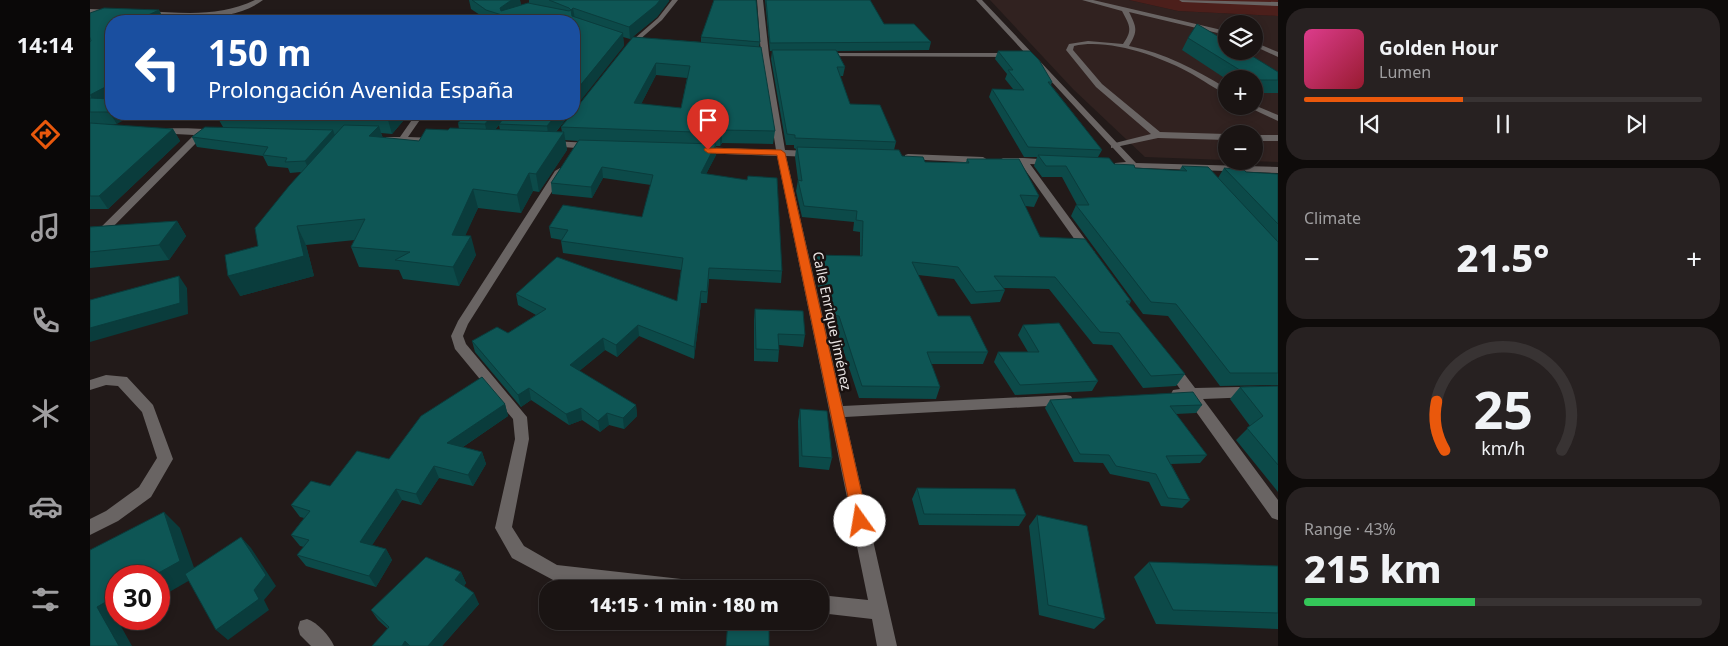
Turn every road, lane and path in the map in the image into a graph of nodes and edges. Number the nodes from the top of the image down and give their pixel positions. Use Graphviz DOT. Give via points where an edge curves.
graph roads {
  1 [pos="260,0"];
  2 [pos="675,0"];
  3 [pos="760,0"];
  4 [pos="979,0"];
  5 [pos="1085,0"];
  6 [pos="1182,0"];
  7 [pos="1278,4"];
  8 [pos="1125,10"];
  9 [pos="90,11"];
  10 [pos="119,12"];
  11 [pos="138,13"];
  12 [pos="189,15"];
  13 [pos="218,15"];
  14 [pos="1218,31"];
  15 [pos="623,41"];
  16 [pos="631,44"];
  17 [pos="640,44"];
  18 [pos="1125,46"];
  19 [pos="1263,48"];
  20 [pos="625,50"];
  21 [pos="1278,54"];
  22 [pos="814,55"];
  23 [pos="1030,55"];
  24 [pos="1218,86"];
  25 [pos="1263,112"];
  26 [pos="1278,118"];
  27 [pos="416,120"];
  28 [pos="146,130"];
  29 [pos="202,132"];
  30 [pos="221,133"];
  31 [pos="1158,135"];
  32 [pos="1218,137"];
  33 [pos="1263,138"];
  34 [pos="1278,138"];
  35 [pos="384,139"];
  36 [pos="402,140"];
  37 [pos="442,141"];
  38 [pos="538,144"];
  39 [pos="576,145"];
  40 [pos="599,146"];
  41 [pos="1114,146"];
  42 [pos="685,149"];
  43 [pos="781,153"];
  44 [pos="820,154"];
  45 [pos="897,157"];
  46 [pos="1022,161"];
  47 [pos="1059,163"];
  48 [pos="1105,164"];
  49 [pos="1133,165"];
  50 [pos="1199,168"];
  51 [pos="1278,170"];
  52 [pos="1212,182"];
  53 [pos="90,244"];
  54 [pos="1098,265"];
  55 [pos="1162,353"];
  56 [pos="90,385"];
  57 [pos="1278,391"];
  58 [pos="1191,393"];
  59 [pos="1166,394"];
  60 [pos="1080,399"];
  61 [pos="836,412"];
  62 [pos="1278,513"];
  63 [pos="90,527"];
  64 [pos="614,580"];
  65 [pos="829,605"];
  66 [pos="880,611"];
  67 [pos="307,628"];
  68 [pos="324,646"];
  69 [pos="887,646"];
  1 -- 13 [label="street" via="241,10"];
  2 -- 16 [label="street" via="660,19"];
  3 -- 43 [label="street, Calle Enrique Jiménez"];
  4 -- 23 [label="street"];
  5 -- 8 [label="street"];
  6 -- 7 [label="street"];
  8 -- 14 [label="street"];
  8 -- 18 [label="street" via="1134,34"];
  9 -- 10 [label="street"];
  11 -- 12 [label="street"];
  15 -- 16 [label="street"];
  16 -- 17 [label="street"];
  16 -- 20 [label="street"];
  18 -- 24 [label="street" via="1172,60"];
  18 -- 31 [label="street" via="1082,42 1071,45 1070,50 1076,61 1110,94"];
  19 -- 21 [label="street"];
  22 -- 23 [label="street"];
  23 -- 41 [label="street"];
  25 -- 26 [label="street"];
  27 -- 36 [label="street"];
  28 -- 29 [label="street"];
  29 -- 30 [label="street"];
  29 -- 53 [label="street"];
  31 -- 32 [label="street"];
  31 -- 41 [label="street"];
  33 -- 34 [label="street"];
  35 -- 36 [label="street"];
  36 -- 37 [label="street"];
  38 -- 39 [label="street" via="556,140"];
  39 -- 40 [label="street"];
  39 -- 64 [label="street" via="457,336 460,346 520,417 522,439 504,528 518,552 555,573"];
  41 -- 49 [label="street"];
  42 -- 43 [label="street"];
  43 -- 44 [label="street"];
  43 -- 61 [label="street, Calle Enrique Jiménez"];
  45 -- 46 [label="street"];
  46 -- 47 [label="street"];
  46 -- 54 [label="street"];
  48 -- 49 [label="street"];
  49 -- 50 [label="street"];
  50 -- 51 [label="street"];
  50 -- 52 [label="street"];
  55 -- 58 [label="street"];
  56 -- 63 [label="street" via="106,380 122,381 148,409 165,459 145,492 112,516"];
  57 -- 58 [label="street"];
  58 -- 59 [label="street"];
  58 -- 62 [label="street"];
  60 -- 61 [label="street"];
  61 -- 66 [label="street, Calle Enrique Jiménez"];
  65 -- 66 [label="street"];
  66 -- 69 [label="street, Calle Enrique Jiménez"];
  67 -- 68 [label="street"];
}
